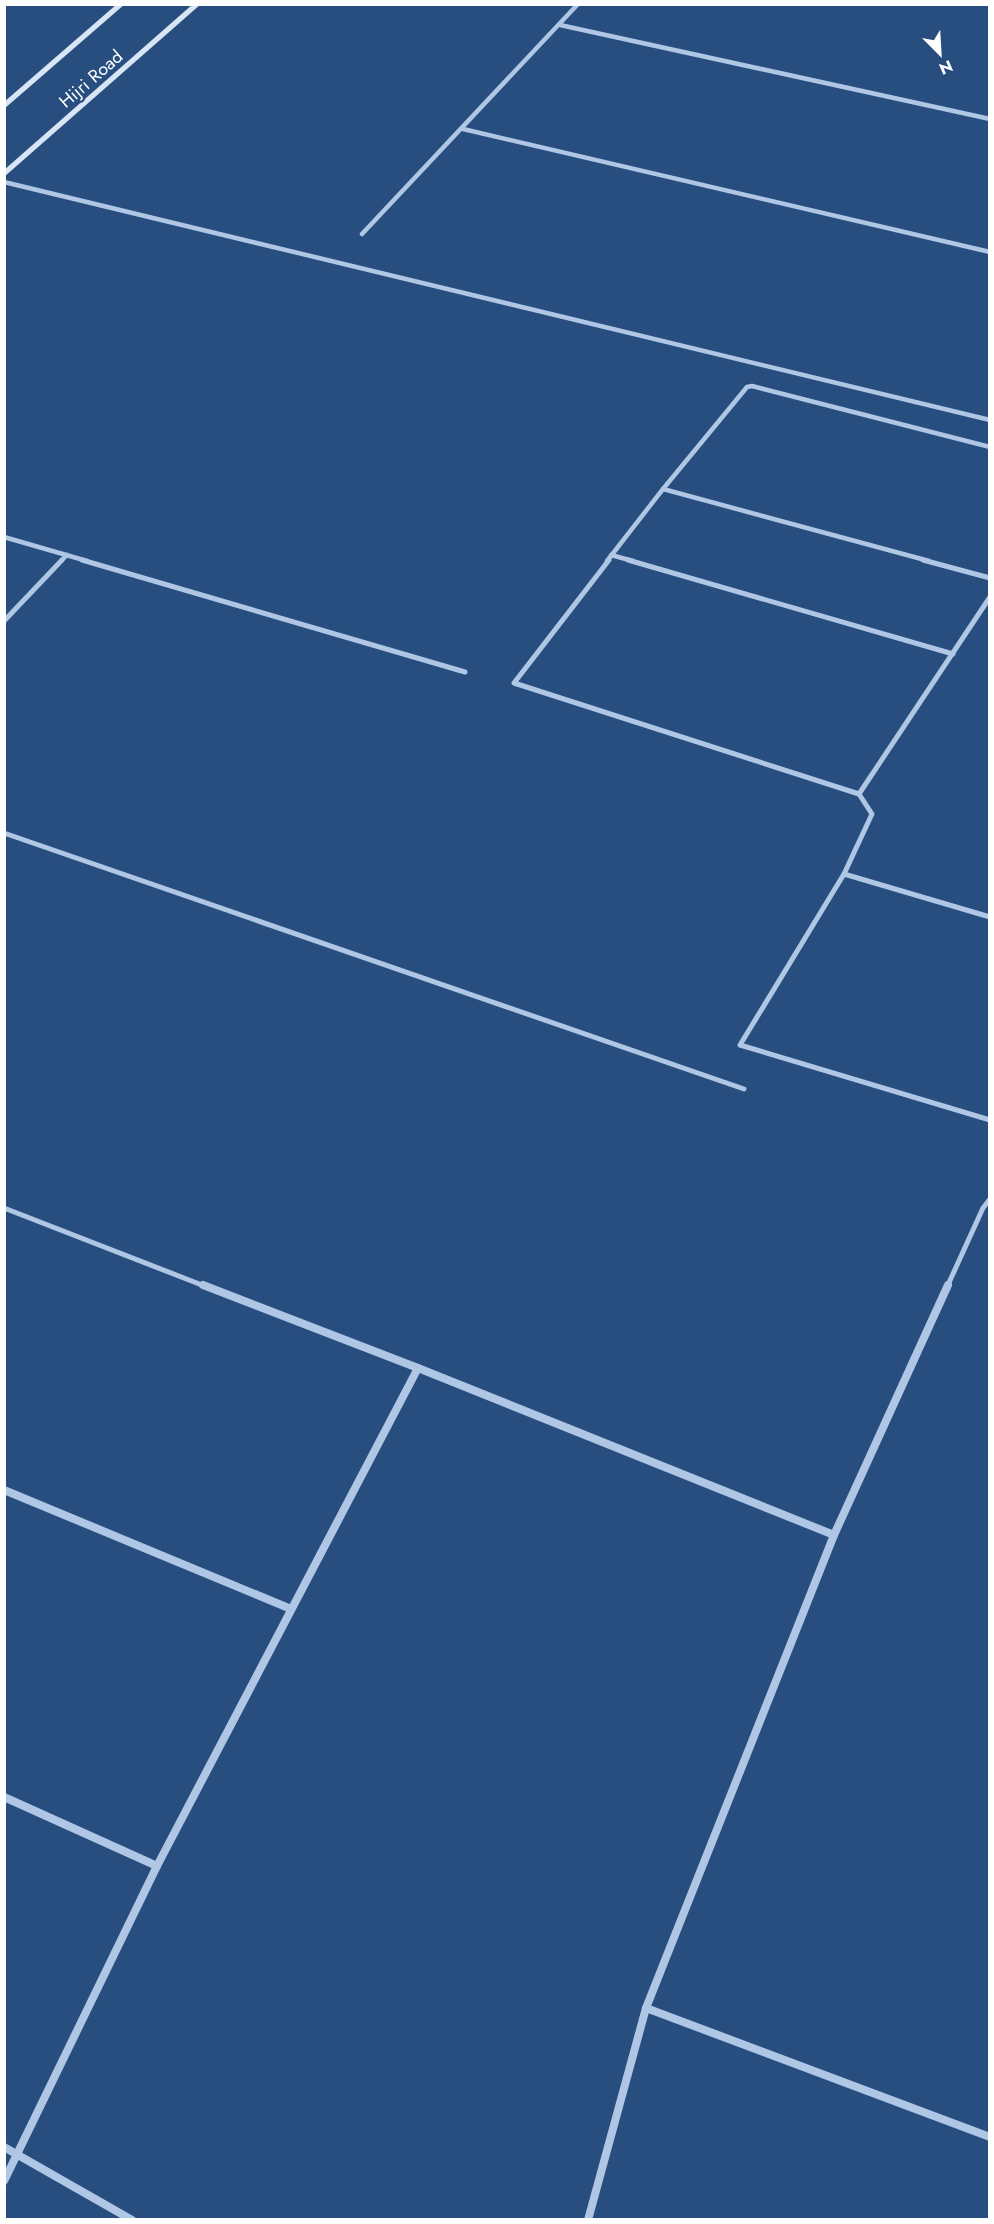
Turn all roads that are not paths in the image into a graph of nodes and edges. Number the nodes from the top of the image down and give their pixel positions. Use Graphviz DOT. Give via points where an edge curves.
graph roads {
  1 [pos="122,4"];
  2 [pos="198,4"];
  3 [pos="578,4"];
  4 [pos="560,24"];
  5 [pos="4,107"];
  6 [pos="990,119"];
  7 [pos="463,129"];
  8 [pos="4,175"];
  9 [pos="4,182"];
  10 [pos="363,234"];
  11 [pos="990,252"];
  12 [pos="990,420"];
  13 [pos="990,447"];
  14 [pos="663,489"];
  15 [pos="4,537"];
  16 [pos="67,555"];
  17 [pos="611,555"];
  18 [pos="990,578"];
  19 [pos="990,597"];
  20 [pos="4,621"];
  21 [pos="953,654"];
  22 [pos="465,672"];
  23 [pos="859,794"];
  24 [pos="4,833"];
  25 [pos="844,874"];
  26 [pos="990,917"];
  27 [pos="744,1089"];
  28 [pos="990,1120"];
  29 [pos="990,1199"];
  30 [pos="4,1208"];
  31 [pos="417,1368"];
  32 [pos="4,1490"];
  33 [pos="834,1534"];
  34 [pos="291,1609"];
  35 [pos="4,1797"];
  36 [pos="157,1866"];
  37 [pos="646,2008"];
  38 [pos="990,2137"];
  39 [pos="4,2147"];
  40 [pos="17,2153"];
  41 [pos="4,2181"];
  42 [pos="132,2220"];
  43 [pos="588,2220"];
  1 -- 5 [label="main road, Hijri Road"];
  2 -- 8 [label="main road, Hijri Road"];
  3 -- 4 [label="street"];
  4 -- 6 [label="street"];
  4 -- 7 [label="street"];
  7 -- 10 [label="street"];
  7 -- 11 [label="street"];
  9 -- 12 [label="street"];
  13 -- 14 [label="street" via="752,386 743,391"];
  14 -- 17 [label="street"];
  14 -- 18 [label="street"];
  15 -- 16 [label="street"];
  16 -- 20 [label="street"];
  16 -- 22 [label="street"];
  17 -- 21 [label="street"];
  17 -- 23 [label="street" via="513,682"];
  19 -- 21 [label="street"];
  21 -- 23 [label="street"];
  23 -- 25 [label="street" via="872,814"];
  24 -- 27 [label="street"];
  25 -- 26 [label="street"];
  25 -- 28 [label="street" via="740,1045"];
  29 -- 33 [label="street"];
  30 -- 31 [label="street"];
  31 -- 33 [label="street"];
  31 -- 34 [label="street"];
  32 -- 34 [label="street"];
  33 -- 37 [label="street"];
  34 -- 36 [label="street"];
  35 -- 36 [label="street"];
  36 -- 40 [label="street"];
  37 -- 38 [label="street"];
  37 -- 43 [label="street"];
  39 -- 40 [label="street"];
  40 -- 41 [label="street"];
  40 -- 42 [label="street"];
}
